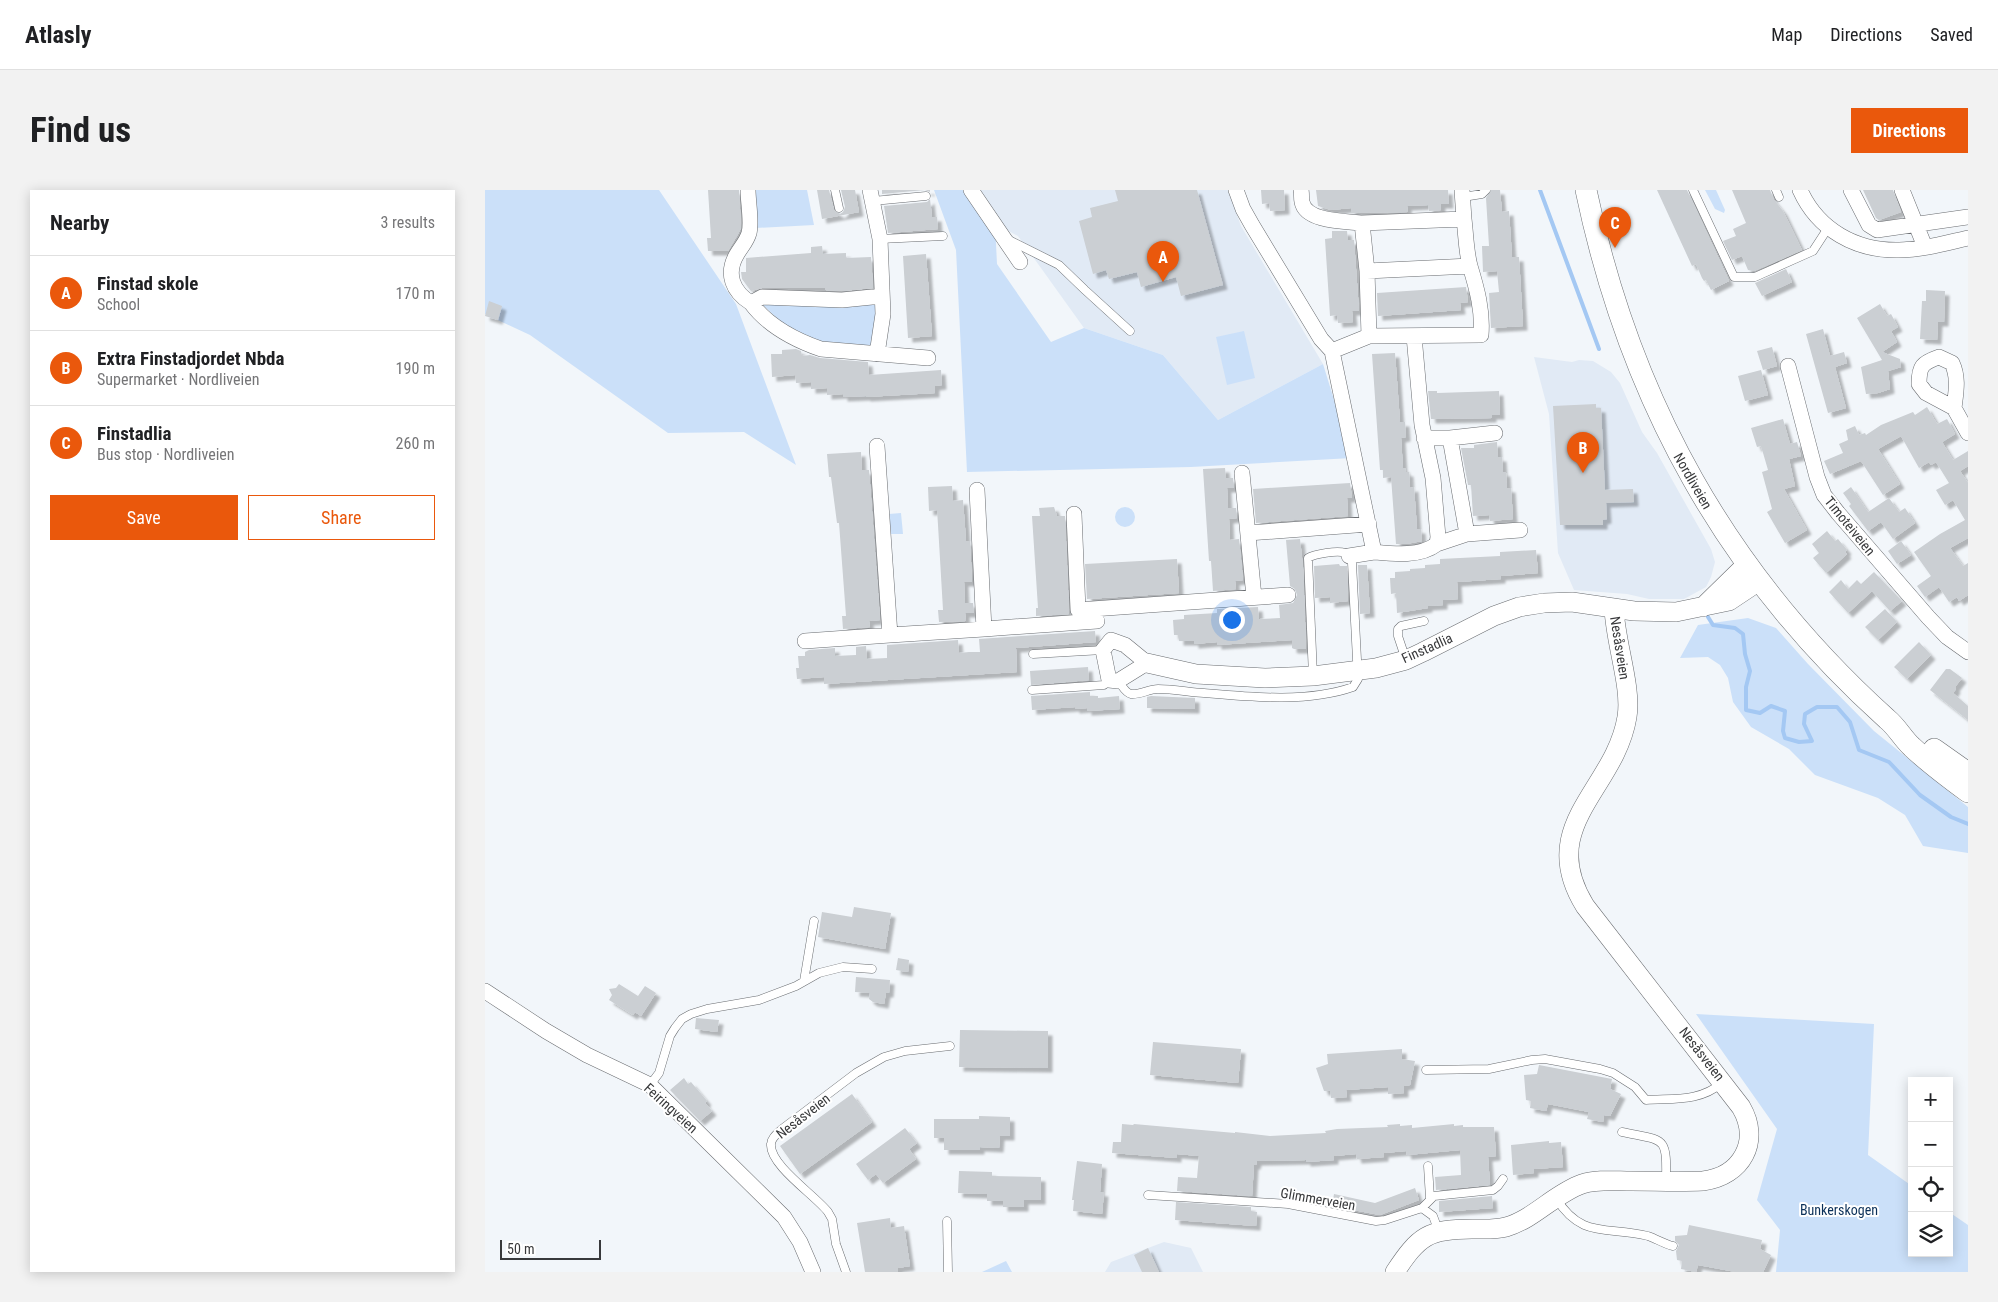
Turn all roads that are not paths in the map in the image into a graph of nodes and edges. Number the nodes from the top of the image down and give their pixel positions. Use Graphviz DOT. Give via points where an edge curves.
graph roads {
  1 [pos="748,190"];
  2 [pos="835,190"];
  3 [pos="971,190"];
  4 [pos="1237,190"];
  5 [pos="1301,190"];
  6 [pos="1486,190"];
  7 [pos="1586,190"];
  8 [pos="1693,190"];
  9 [pos="1800,190"];
  10 [pos="1851,190"];
  11 [pos="1902,190"];
  12 [pos="1463,193"];
  13 [pos="872,195"];
  14 [pos="925,196"];
  15 [pos="839,208"];
  16 [pos="1968,217"];
  17 [pos="1464,219"];
  18 [pos="1362,223"];
  19 [pos="1917,224"];
  20 [pos="1828,228"];
  21 [pos="943,236"];
  22 [pos="1003,237"];
  23 [pos="1968,238"];
  24 [pos="880,239"];
  25 [pos="1925,247"];
  26 [pos="1020,262"];
  27 [pos="1470,266"];
  28 [pos="1367,271"];
  29 [pos="882,296"];
  30 [pos="751,303"];
  31 [pos="1130,331"];
  32 [pos="1369,336"];
  33 [pos="1414,336"];
  34 [pos="1332,350"];
  35 [pos="877,354"];
  36 [pos="928,358"];
  37 [pos="1788,366"];
  38 [pos="1954,408"];
  39 [pos="1495,432"];
  40 [pos="1968,433"];
  41 [pos="1425,438"];
  42 [pos="1450,438"];
  43 [pos="877,446"];
  44 [pos="1242,473"];
  45 [pos="977,490"];
  46 [pos="1074,514"];
  47 [pos="1369,524"];
  48 [pos="1520,530"];
  49 [pos="1248,533"];
  50 [pos="1467,534"];
  51 [pos="1437,544"];
  52 [pos="1374,552"];
  53 [pos="1349,556"];
  54 [pos="1753,573"];
  55 [pos="1288,595"];
  56 [pos="1254,597"];
  57 [pos="1614,608"];
  58 [pos="1093,615"];
  59 [pos="1424,621"];
  60 [pos="984,629"];
  61 [pos="890,635"];
  62 [pos="805,642"];
  63 [pos="1107,645"];
  64 [pos="1968,652"];
  65 [pos="1033,654"];
  66 [pos="1406,660"];
  67 [pos="1147,662"];
  68 [pos="1356,671"];
  69 [pos="1313,676"];
  70 [pos="1114,680"];
  71 [pos="1031,690"];
  72 [pos="1889,721"];
  73 [pos="1968,773"];
  74 [pos="1968,792"];
  75 [pos="815,921"];
  76 [pos="872,970"];
  77 [pos="803,981"];
  78 [pos="485,991"];
  79 [pos="950,1046"];
  80 [pos="1426,1070"];
  81 [pos="1724,1082"];
  82 [pos="650,1085"];
  83 [pos="1622,1132"];
  84 [pos="1428,1166"];
  85 [pos="1503,1178"];
  86 [pos="1666,1182"];
  87 [pos="1148,1195"];
  88 [pos="1430,1198"];
  89 [pos="1556,1198"];
  90 [pos="1423,1208"];
  91 [pos="947,1221"];
  92 [pos="1439,1232"];
  93 [pos="1673,1246"];
  94 [pos="813,1272"];
  95 [pos="846,1272"];
  96 [pos="948,1272"];
  97 [pos="1395,1272"];
  1 -- 30 [label="street" via="750,232 732,268 733,285 739,296"];
  2 -- 15 [label="lane"];
  3 -- 22 [label="street"];
  4 -- 34 [label="street" via="1252,225 1321,339"];
  5 -- 18 [label="street" via="1302,203 1313,216"];
  6 -- 12 [label="lane" via="1482,194"];
  7 -- 54 [label="main road, Nordliveien" via="1611,286 1641,376 1690,477"];
  8 -- 20 [label="lane" via="1734,277 1755,277 1813,251"];
  9 -- 20 [label="street" via="1807,205"];
  10 -- 19 [label="street" via="1872,229"];
  11 -- 19 [label="street"];
  12 -- 17 [label="street"];
  13 -- 14 [label="lane"];
  13 -- 24 [label="street"];
  16 -- 19 [label="street"];
  17 -- 18 [label="street"];
  17 -- 27 [label="street"];
  18 -- 28 [label="street"];
  19 -- 25 [label="street"];
  20 -- 25 [label="street" via="1869,248 1899,250"];
  21 -- 24 [label="lane"];
  22 -- 26 [label="street"];
  22 -- 31 [label="lane" via="1059,265"];
  23 -- 25 [label="street"];
  24 -- 29 [label="street"];
  27 -- 28 [label="street"];
  27 -- 33 [label="street" via="1481,310 1481,335"];
  28 -- 32 [label="street"];
  29 -- 30 [label="street" via="842,300 762,297"];
  29 -- 35 [label="street" via="883,314"];
  30 -- 35 [label="street" via="758,314 804,343 821,349"];
  32 -- 33 [label="street"];
  32 -- 34 [label="street"];
  33 -- 41 [label="street"];
  34 -- 47 [label="street"];
  35 -- 36 [label="street"];
  37 -- 64 [label="street, Timoteiveien" via="1824,494 1928,617 1947,637"];
  38 -- 40 [label="street"];
  39 -- 42 [label="street"];
  41 -- 42 [label="street"];
  41 -- 51 [label="street" via="1436,499"];
  42 -- 50 [label="street"];
  43 -- 61 [label="street"];
  44 -- 49 [label="street"];
  45 -- 60 [label="street"];
  46 -- 58 [label="street" via="1078,610"];
  47 -- 49 [label="street"];
  47 -- 52 [label="street"];
  48 -- 50 [label="street"];
  49 -- 56 [label="street"];
  50 -- 51 [label="street"];
  51 -- 52 [label="street" via="1402,554"];
  52 -- 53 [label="street"];
  53 -- 68 [label="lane" via="1352,563"];
  53 -- 69 [label="lane" via="1345,552 1313,554 1308,558"];
  54 -- 57 [label="street, Finstadlia" via="1703,607 1663,613"];
  54 -- 72 [label="main road, Nordliveien" via="1831,666"];
  55 -- 56 [label="street"];
  56 -- 58 [label="street"];
  57 -- 66 [label="street, Finstadlia" via="1560,602 1519,607"];
  57 -- 81 [label="street, Nesåsveien" via="1628,715 1614,754 1572,831 1568,861 1571,879 1585,906"];
  58 -- 60 [label="street"];
  58 -- 63 [label="street"];
  59 -- 66 [label="lane" via="1398,629"];
  60 -- 61 [label="street"];
  61 -- 62 [label="street"];
  63 -- 65 [label="lane"];
  63 -- 67 [label="street, Finstadlia" via="1125,645"];
  63 -- 70 [label="street"];
  66 -- 68 [label="street, Finstadlia"];
  67 -- 69 [label="street, Finstadlia" via="1196,674 1265,678"];
  67 -- 70 [label="street"];
  68 -- 69 [label="street, Finstadlia"];
  68 -- 70 [label="lane" via="1358,679 1353,687 1316,695 1235,696 1157,689 1131,694"];
  70 -- 71 [label="lane" via="1105,685"];
  72 -- 73 [label="main road, Nordliveien"];
  72 -- 74 [label="main road, Nordliveien" via="1911,746"];
  75 -- 77 [label="lane"];
  76 -- 77 [label="lane" via="843,967"];
  77 -- 82 [label="lane" via="759,1000 707,1009 682,1019 671,1036 659,1073"];
  78 -- 82 [label="street, Feiringveien" via="546,1032"];
  79 -- 95 [label="lane, Nesåsveien" via="905,1050 884,1057 856,1073 772,1140 771,1150 778,1162 829,1212"];
  80 -- 81 [label="lane" via="1489,1069 1545,1059 1613,1073 1635,1087 1646,1100 1699,1097"];
  81 -- 86 [label="street, Nesåsveien" via="1747,1120 1748,1145 1742,1159 1732,1170 1717,1178"];
  82 -- 94 [label="street, Feiringveien" via="783,1217 800,1242"];
  83 -- 86 [label="lane" via="1657,1139 1662,1143 1667,1156"];
  84 -- 88 [label="lane"];
  85 -- 88 [label="lane" via="1493,1190"];
  86 -- 89 [label="street, Nesåsveien" via="1594,1182 1574,1187"];
  87 -- 90 [label="lane, Glimmerveien" via="1289,1204 1377,1221"];
  88 -- 90 [label="lane"];
  89 -- 92 [label="street, Nesåsveien" via="1506,1227"];
  89 -- 93 [label="lane" via="1571,1218 1587,1227 1649,1237"];
  90 -- 92 [label="lane" via="1433,1216"];
  91 -- 96 [label="lane"];
  92 -- 97 [label="street, Nesåsveien" via="1419,1242"];
}
